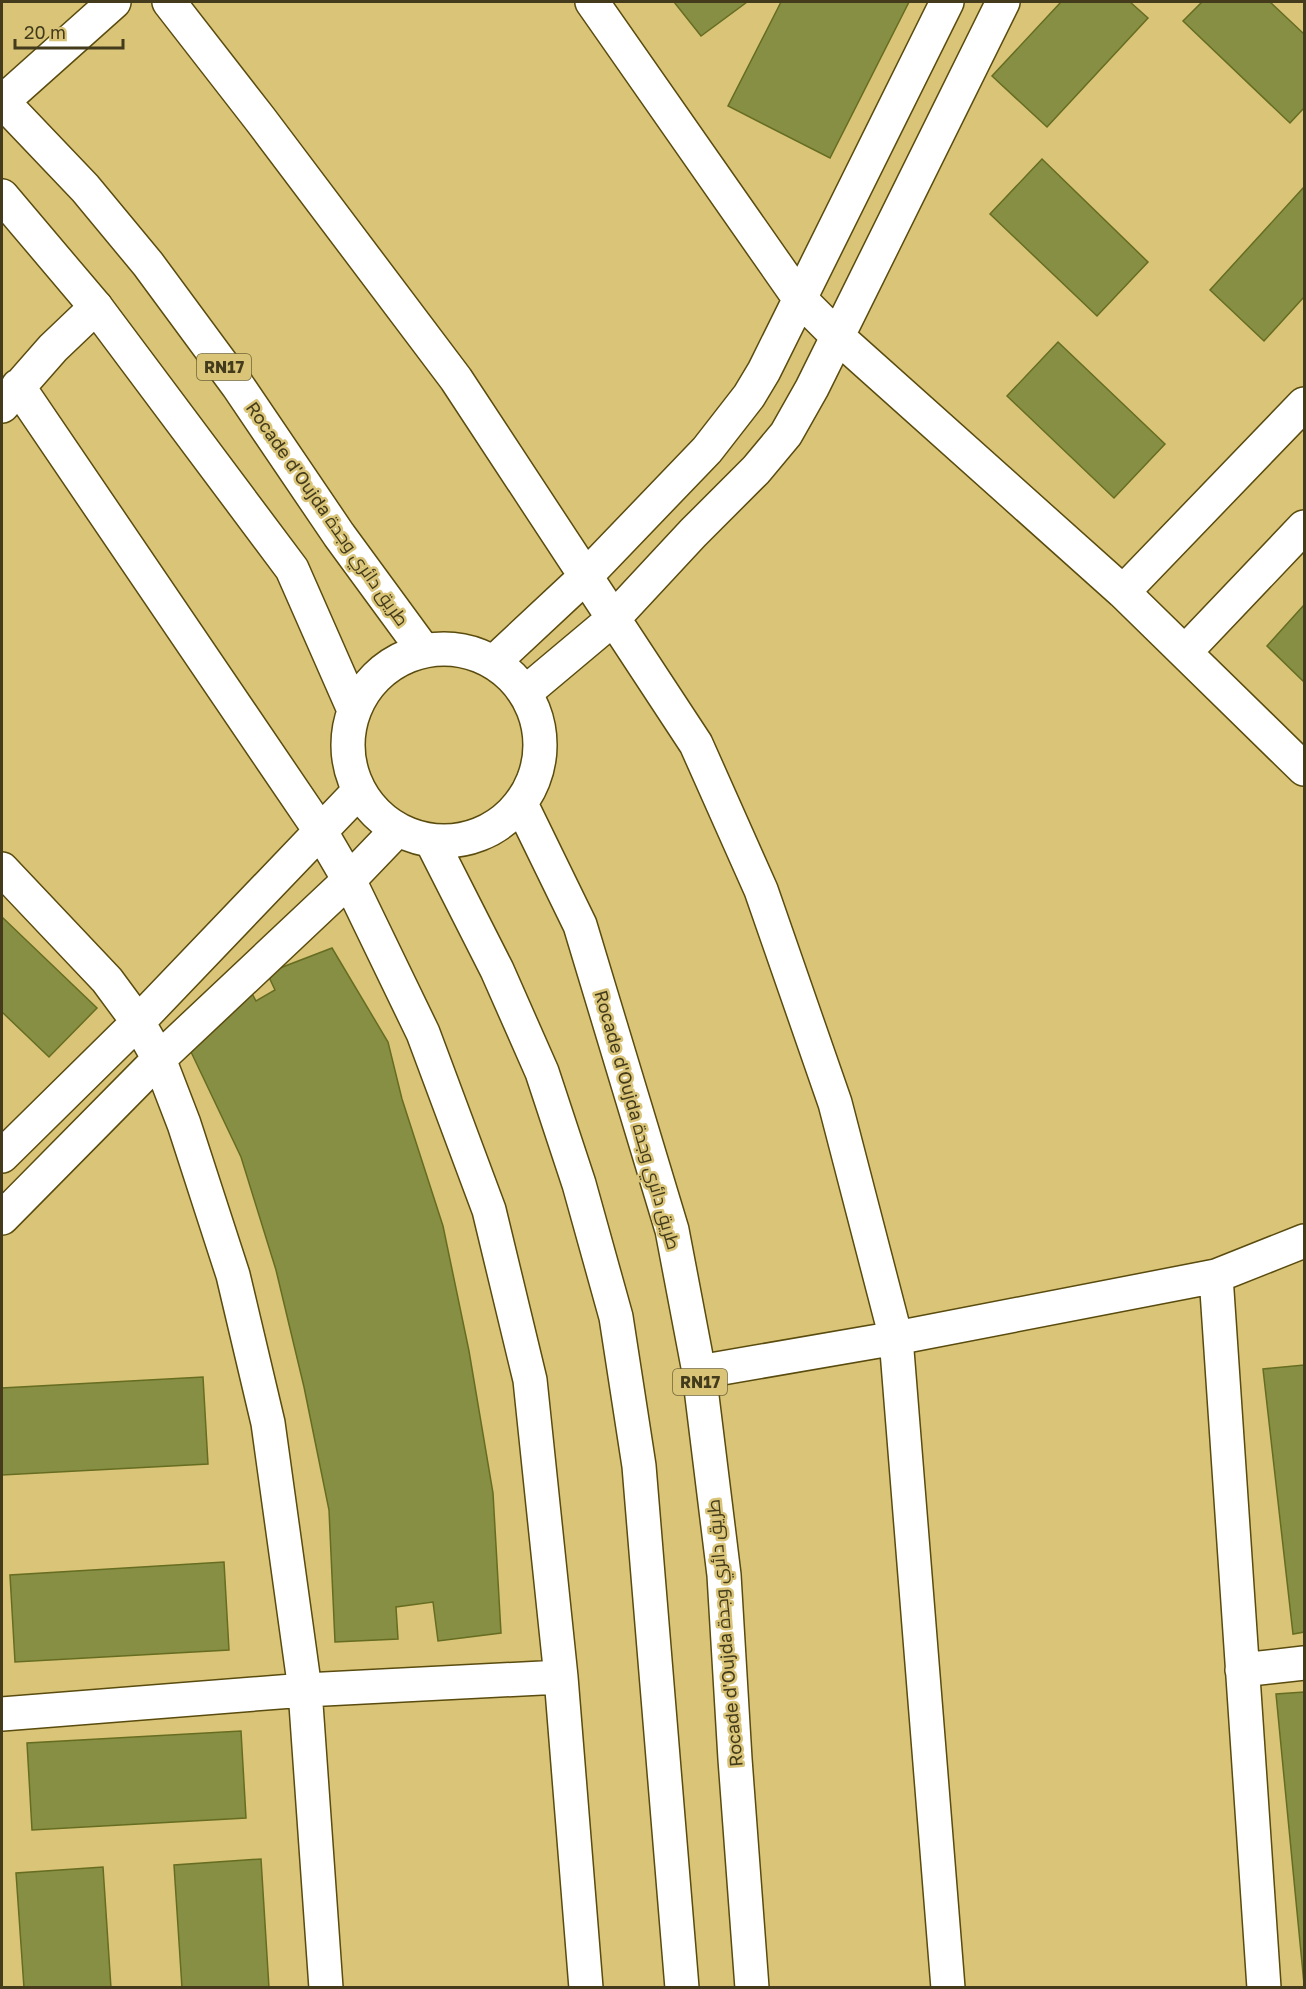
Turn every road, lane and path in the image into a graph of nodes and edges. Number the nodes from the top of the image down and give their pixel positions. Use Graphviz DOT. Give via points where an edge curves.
graph roads {
  1 [pos="114,2"];
  2 [pos="169,2"];
  3 [pos="592,2"];
  4 [pos="947,2"];
  5 [pos="1003,2"];
  6 [pos="2,102"];
  7 [pos="2,196"];
  8 [pos="799,298"];
  9 [pos="96,307"];
  10 [pos="837,336"];
  11 [pos="10,396"];
  12 [pos="1305,404"];
  13 [pos="1305,527"];
  14 [pos="585,577"];
  15 [pos="1124,592"];
  16 [pos="613,619"];
  17 [pos="424,651"];
  18 [pos="1185,652"];
  19 [pos="494,662"];
  20 [pos="526,692"];
  21 [pos="354,711"];
  22 [pos="1305,769"];
  23 [pos="359,791"];
  24 [pos="521,804"];
  25 [pos="397,830"];
  26 [pos="321,832"];
  27 [pos="432,842"];
  28 [pos="2,868"];
  29 [pos="349,880"];
  30 [pos="138,1022"];
  31 [pos="159,1059"];
  32 [pos="2,1156"];
  33 [pos="2,1218"];
  34 [pos="1305,1241"];
  35 [pos="1216,1276"];
  36 [pos="896,1338"];
  37 [pos="699,1372"];
  38 [pos="1305,1663"];
  39 [pos="1242,1670"];
  40 [pos="561,1677"];
  41 [pos="305,1690"];
  42 [pos="2,1714"];
  43 [pos="326,1988"];
  44 [pos="586,1988"];
  45 [pos="682,1988"];
  46 [pos="752,1988"];
  47 [pos="948,1988"];
  48 [pos="1264,1988"];
  1 -- 6 [label="main road"];
  2 -- 14 [label="main road" via="456,379"];
  3 -- 8 [label="main road"];
  4 -- 8 [label="main road"];
  5 -- 10 [label="main road"];
  6 -- 17 [label="main road, Rocade d'Oujda طريق دائري وجدة / RN17" via="85,188 148,264"];
  7 -- 9 [label="main road"];
  8 -- 10 [label="main road"];
  8 -- 14 [label="main road" via="764,371 727,427"];
  9 -- 11 [label="main road"];
  9 -- 21 [label="main road" via="292,569"];
  10 -- 15 [label="main road"];
  10 -- 16 [label="main road" via="786,434 771,453"];
  11 -- 26 [label="main road"];
  12 -- 15 [label="main road"];
  13 -- 18 [label="main road"];
  14 -- 16 [label="main road"];
  14 -- 19 [label="main road"];
  15 -- 18 [label="main road"];
  16 -- 20 [label="main road"];
  16 -- 36 [label="main road" via="696,744 761,890 836,1103"];
  17 -- 19 [label="main road" via="460,649"];
  17 -- 21 [label="main road" via="401,658 381,672 365,689"];
  18 -- 22 [label="main road"];
  19 -- 20 [label="main road"];
  20 -- 24 [label="main road" via="538,720 541,749 535,778"];
  21 -- 23 [label="main road" via="348,737 350,765"];
  23 -- 25 [label="main road" via="381,819"];
  23 -- 26 [label="main road"];
  24 -- 27 [label="main road" via="482,835"];
  24 -- 37 [label="main road, Rocade d'Oujda طريق دائري وجدة / RN17" via="580,925 672,1230"];
  25 -- 27 [label="main road"];
  25 -- 29 [label="main road"];
  26 -- 29 [label="main road"];
  26 -- 30 [label="main road"];
  27 -- 45 [label="main road" via="497,970 542,1072 579,1184 616,1317 639,1466"];
  28 -- 30 [label="main road" via="107,980"];
  29 -- 31 [label="main road"];
  29 -- 40 [label="main road" via="423,1033 489,1210 530,1380"];
  30 -- 31 [label="main road"];
  30 -- 32 [label="main road"];
  31 -- 33 [label="main road"];
  31 -- 41 [label="main road" via="233,1275 268,1423"];
  34 -- 35 [label="main road"];
  35 -- 36 [label="main road"];
  35 -- 39 [label="main road"];
  36 -- 37 [label="main road"];
  36 -- 47 [label="main road"];
  37 -- 46 [label="main road, Rocade d'Oujda طريق دائري وجدة / RN17" via="724,1575"];
  38 -- 39 [label="main road"];
  39 -- 48 [label="main road"];
  40 -- 41 [label="main road"];
  40 -- 44 [label="main road"];
  41 -- 42 [label="main road"];
  41 -- 43 [label="main road"];
}
